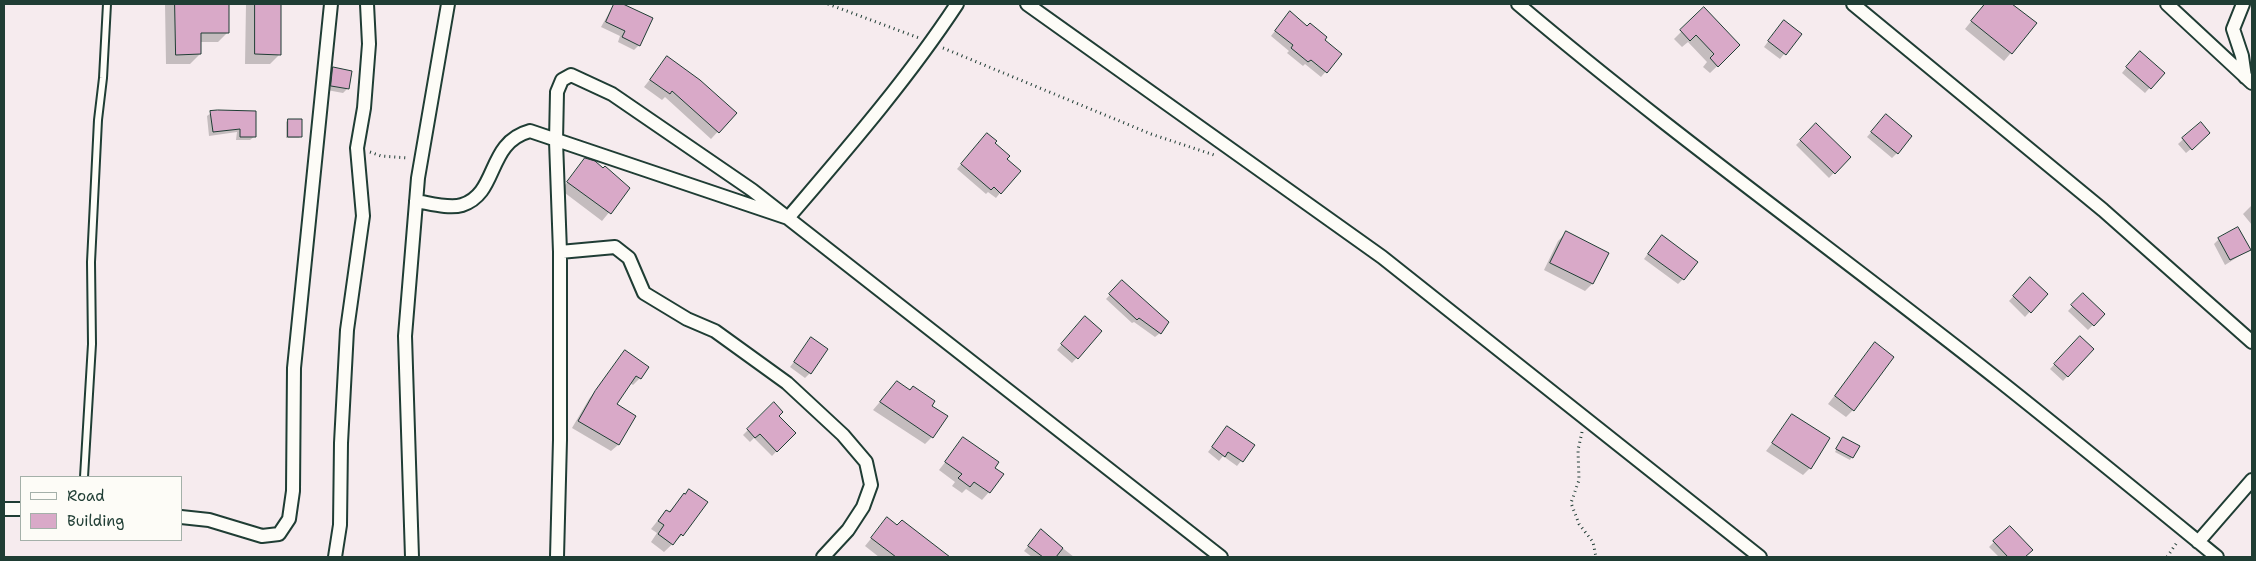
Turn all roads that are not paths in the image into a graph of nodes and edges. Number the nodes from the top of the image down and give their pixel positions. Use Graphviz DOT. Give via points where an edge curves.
graph roads {
  1 [pos="107,4"];
  2 [pos="331,4"];
  3 [pos="367,4"];
  4 [pos="448,4"];
  5 [pos="956,4"];
  6 [pos="1027,4"];
  7 [pos="1518,4"];
  8 [pos="1853,4"];
  9 [pos="2166,4"];
  10 [pos="2243,4"];
  11 [pos="2249,80"];
  12 [pos="556,141"];
  13 [pos="416,201"];
  14 [pos="788,218"];
  15 [pos="560,252"];
  16 [pos="2252,342"];
  17 [pos="84,476"];
  18 [pos="2252,480"];
  19 [pos="4,509"];
  20 [pos="20,509"];
  21 [pos="182,518"];
  22 [pos="2198,542"];
  23 [pos="335,557"];
  24 [pos="412,557"];
  25 [pos="557,557"];
  26 [pos="823,557"];
  27 [pos="1221,557"];
  28 [pos="1760,557"];
  29 [pos="2217,557"];
  1 -- 17 [label="lane" via="97,129 91,262 92,344"];
  2 -- 21 [label="street" via="294,368 293,491 289,519 279,534 262,536 209,520"];
  3 -- 23 [label="street" via="369,44 357,148 363,216 347,330 340,525"];
  4 -- 13 [label="street"];
  5 -- 14 [label="street" via="931,43 860,134"];
  6 -- 28 [label="street" via="1382,257"];
  7 -- 22 [label="street" via="2002,382"];
  8 -- 16 [label="street" via="2103,210"];
  9 -- 11 [label="street"];
  10 -- 11 [label="street" via="2233,29"];
  12 -- 13 [label="street" via="530,131 517,134 498,155 491,176 480,191 462,205 452,207"];
  12 -- 14 [label="street"];
  12 -- 14 [label="street" via="557,92 562,80 571,75 612,94 646,116"];
  12 -- 15 [label="street"];
  13 -- 24 [label="street" via="405,336"];
  14 -- 27 [label="street"];
  15 -- 25 [label="street"];
  15 -- 26 [label="street" via="615,248 629,258 644,293 687,319 715,331 744,351 787,383 843,435 866,462 871,486 863,508"];
  18 -- 22 [label="street"];
  19 -- 20 [label="street"];
  22 -- 29 [label="street"];
}
